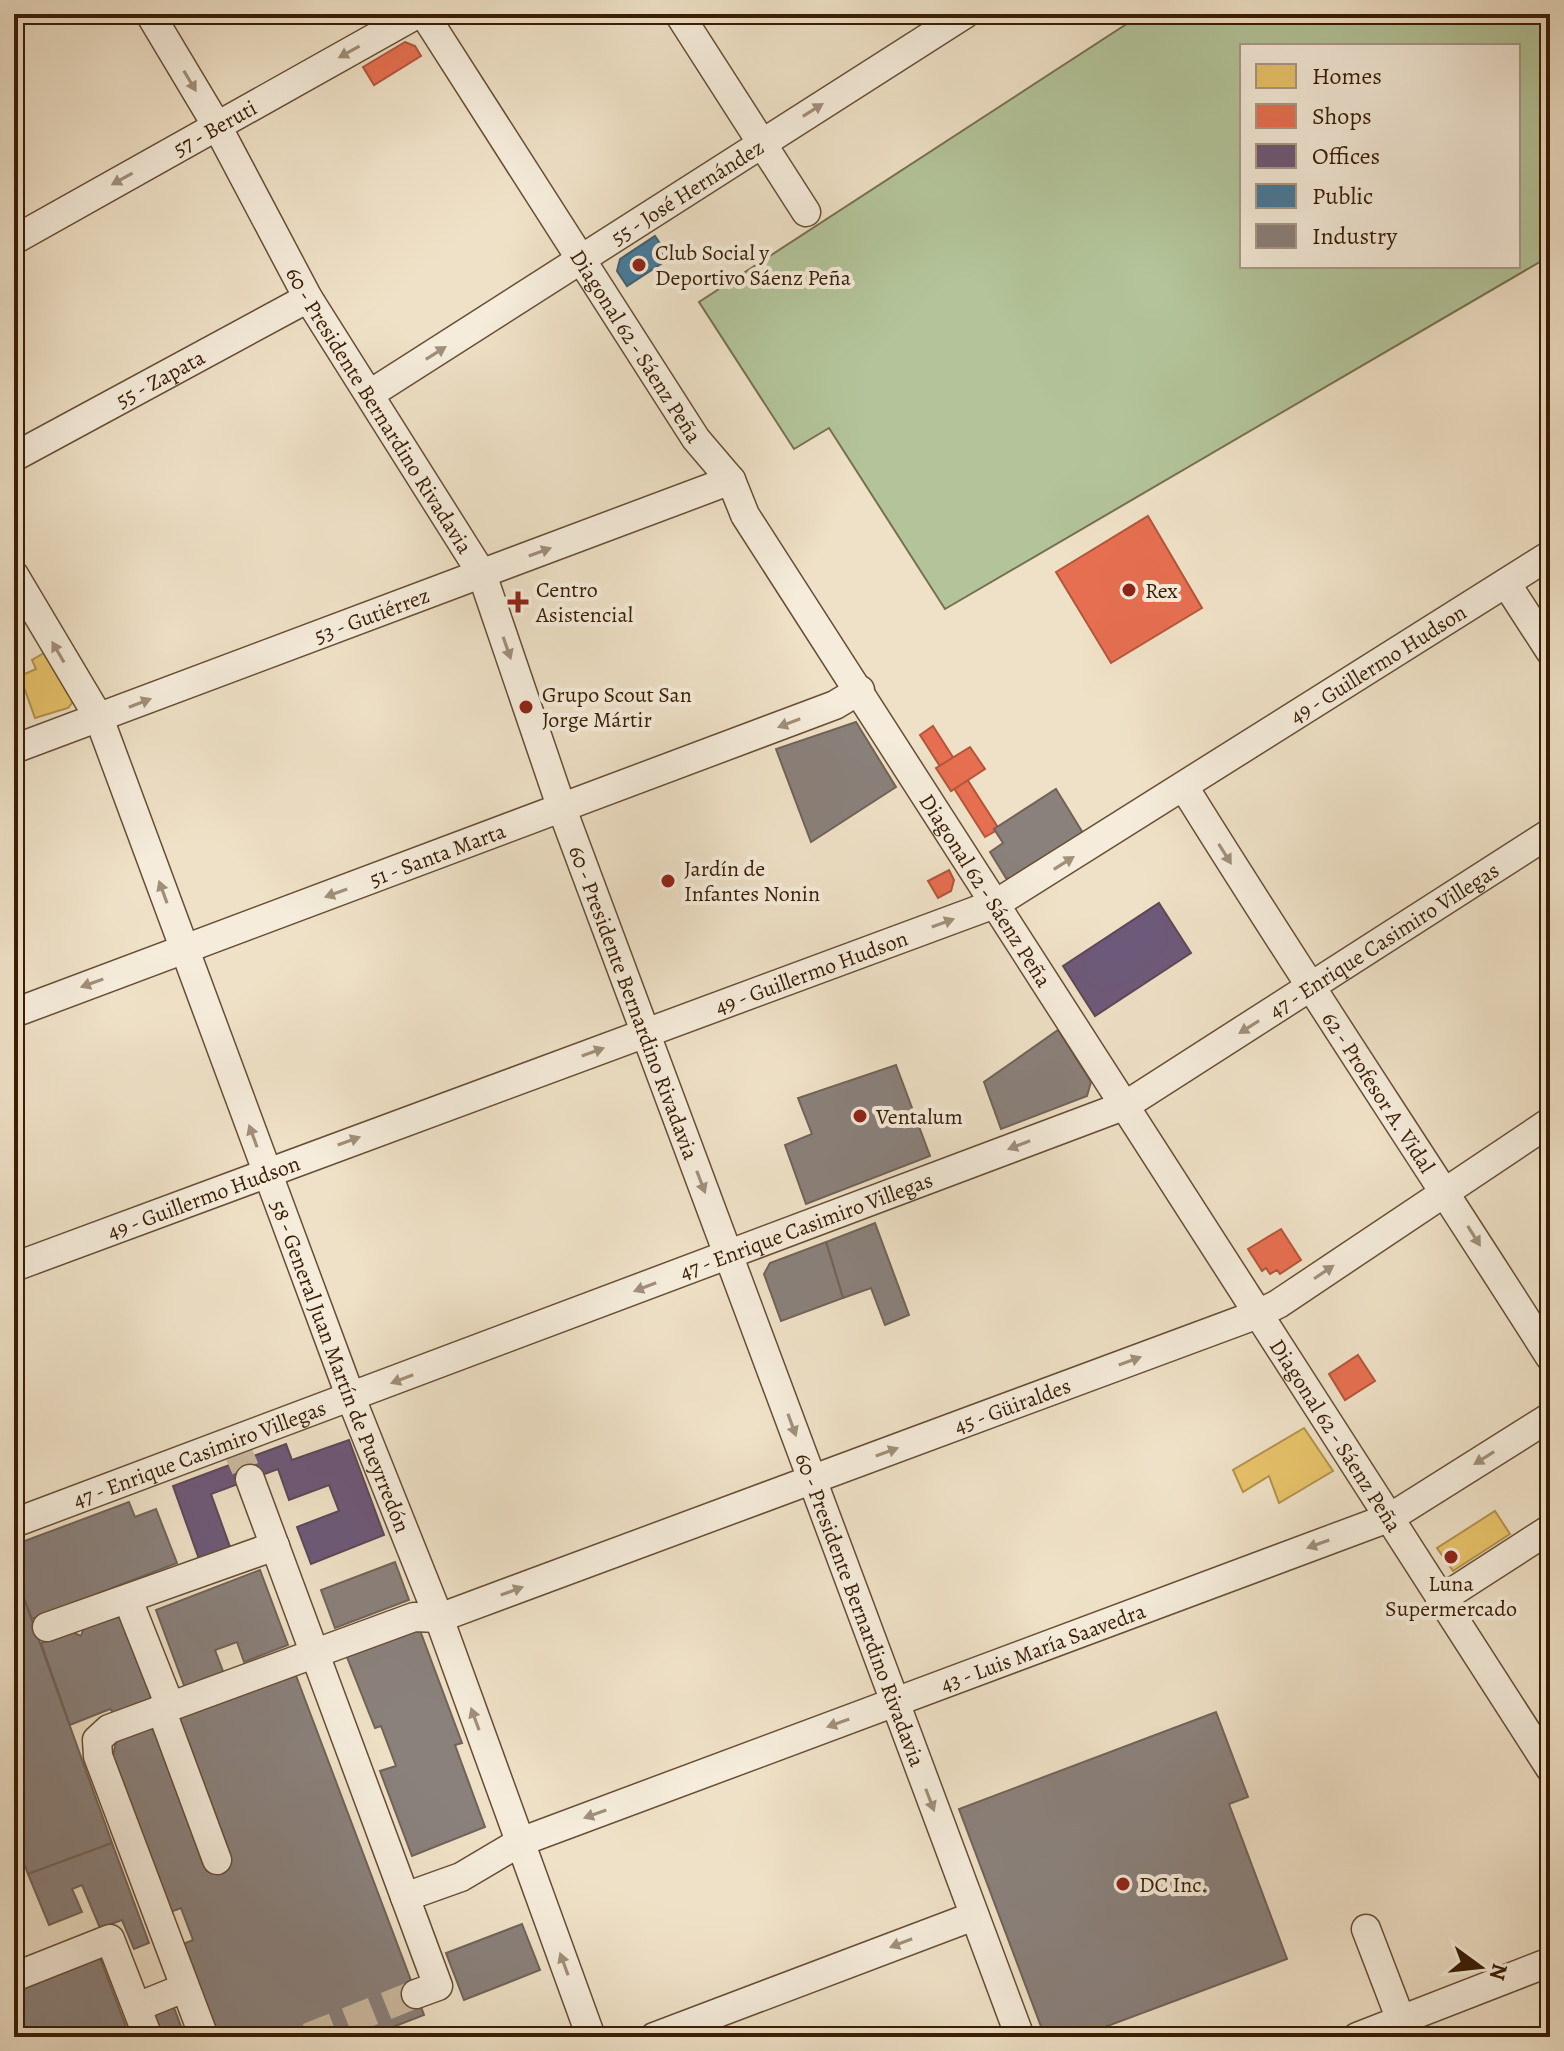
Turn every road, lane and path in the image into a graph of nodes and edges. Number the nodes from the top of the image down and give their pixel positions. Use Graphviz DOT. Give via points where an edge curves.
graph roads {
  1 [pos="150,14"];
  2 [pos="417,14"];
  3 [pos="424,14"];
  4 [pos="679,14"];
  5 [pos="965,14"];
  6 [pos="217,126"];
  7 [pos="762,143"];
  8 [pos="806,212"];
  9 [pos="14,240"];
  10 [pos="583,259"];
  11 [pos="308,298"];
  12 [pos="370,394"];
  13 [pos="14,457"];
  14 [pos="731,480"];
  15 [pos="1550,555"];
  16 [pos="482,574"];
  17 [pos="14,575"];
  18 [pos="1506,583"];
  19 [pos="1550,651"];
  20 [pos="860,690"];
  21 [pos="99,718"];
  22 [pos="14,749"];
  23 [pos="1184,787"];
  24 [pos="562,809"];
  25 [pos="1550,833"];
  26 [pos="997,903"];
  27 [pos="184,949"];
  28 [pos="1309,989"];
  29 [pos="14,1013"];
  30 [pos="645,1033"];
  31 [pos="1126,1105"];
  32 [pos="1550,1122"];
  33 [pos="266,1171"];
  34 [pos="1444,1190"];
  35 [pos="728,1255"];
  36 [pos="14,1267"];
  37 [pos="1258,1314"];
  38 [pos="1550,1357"];
  39 [pos="351,1398"];
  40 [pos="1550,1417"];
  41 [pos="250,1479"];
  42 [pos="812,1480"];
  43 [pos="1391,1517"];
  44 [pos="14,1523"];
  45 [pos="1550,1529"];
  46 [pos="275,1546"];
  47 [pos="128,1600"];
  48 [pos="1440,1600"];
  49 [pos="439,1618"];
  50 [pos="47,1627"];
  51 [pos="316,1652"];
  52 [pos="893,1702"];
  53 [pos="165,1707"];
  54 [pos="1550,1768"];
  55 [pos="520,1842"];
  56 [pos="217,1860"];
  57 [pos="405,1897"];
  58 [pos="974,1916"];
  59 [pos="1366,1929"];
  60 [pos="1550,1962"];
  61 [pos="14,1977"];
  62 [pos="184,1988"];
  63 [pos="416,1994"];
  64 [pos="137,2007"];
  65 [pos="1404,2029"];
  66 [pos="148,2037"];
  67 [pos="204,2037"];
  68 [pos="591,2037"];
  69 [pos="654,2037"];
  70 [pos="1020,2037"];
  71 [pos="1357,2037"];
  1 -- 6 [label="street, 60 - Presidente Bernardino Rivadavia, one-way"];
  2 -- 6 [label="street, 57 - Beruti, one-way"];
  3 -- 10 [label="street, Diagonal 62 - Sáenz Peña"];
  4 -- 7 [label="street"];
  7 -- 5 [label="street, 55 - José Hernández, one-way"];
  6 -- 9 [label="street, 57 - Beruti, one-way"];
  6 -- 11 [label="street, 60 - Presidente Bernardino Rivadavia"];
  7 -- 8 [label="street"];
  7 -- 10 [label="street, 55 - José Hernández"];
  12 -- 10 [label="street, 55 - José Hernández, one-way"];
  10 -- 14 [label="street, Diagonal 62 - Sáenz Peña" via="696,439"];
  11 -- 12 [label="street, 60 - Presidente Bernardino Rivadavia"];
  11 -- 13 [label="street, 55 - Zapata"];
  12 -- 16 [label="street, 60 - Presidente Bernardino Rivadavia"];
  16 -- 14 [label="street, 53 - Gutiérrez, one-way"];
  14 -- 20 [label="street, Diagonal 62 - Sáenz Peña" via="745,515"];
  15 -- 18 [label="street, 49 - Guillermo Hudson"];
  21 -- 16 [label="street, 53 - Gutiérrez, one-way"];
  16 -- 24 [label="street, 60 - Presidente Bernardino Rivadavia, one-way"];
  21 -- 17 [label="street, 58 - General Juan Martín de Pueyrredón, one-way"];
  18 -- 19 [label="street"];
  18 -- 23 [label="street, 49 - Guillermo Hudson"];
  20 -- 24 [label="street, 51 - Santa Marta, one-way" via="835,705"];
  20 -- 26 [label="street, Diagonal 62 - Sáenz Peña"];
  21 -- 22 [label="street, 53 - Gutiérrez"];
  27 -- 21 [label="street, 58 - General Juan Martín de Pueyrredón, one-way"];
  26 -- 23 [label="street, 49 - Guillermo Hudson, one-way"];
  23 -- 28 [label="street, 62 - Profesor A. Vidal, one-way"];
  24 -- 27 [label="street, 51 - Santa Marta, one-way"];
  24 -- 30 [label="street, 60 - Presidente Bernardino Rivadavia"];
  25 -- 28 [label="street, 47 - Enrique Casimiro Villegas"];
  30 -- 26 [label="street, 49 - Guillermo Hudson, one-way"];
  26 -- 31 [label="street, Diagonal 62 - Sáenz Peña"];
  27 -- 29 [label="street, 51 - Santa Marta, one-way"];
  33 -- 27 [label="street, 58 - General Juan Martín de Pueyrredón, one-way"];
  28 -- 31 [label="street, 47 - Enrique Casimiro Villegas, one-way"];
  28 -- 34 [label="street, 62 - Profesor A. Vidal"];
  33 -- 30 [label="street, 49 - Guillermo Hudson, one-way"];
  30 -- 35 [label="street, 60 - Presidente Bernardino Rivadavia, one-way"];
  31 -- 35 [label="street, 47 - Enrique Casimiro Villegas, one-way"];
  31 -- 37 [label="street, Diagonal 62 - Sáenz Peña"];
  32 -- 34 [label="street, 45 - Güiraldes"];
  33 -- 36 [label="street, 49 - Guillermo Hudson"];
  33 -- 39 [label="street, 58 - General Juan Martín de Pueyrredón"];
  37 -- 34 [label="street, 45 - Güiraldes, one-way"];
  34 -- 38 [label="street, 62 - Profesor A. Vidal, one-way"];
  35 -- 39 [label="street, 47 - Enrique Casimiro Villegas, one-way"];
  35 -- 42 [label="street, 60 - Presidente Bernardino Rivadavia, one-way"];
  42 -- 37 [label="street, 45 - Güiraldes, one-way"];
  37 -- 43 [label="street, Diagonal 62 - Sáenz Peña"];
  39 -- 44 [label="street, 47 - Enrique Casimiro Villegas"];
  39 -- 49 [label="street, 58 - General Juan Martín de Pueyrredón"];
  40 -- 43 [label="street, 43 - Luis María Saavedra, one-way"];
  41 -- 46 [label="street"];
  49 -- 42 [label="street, 45 - Güiraldes, one-way"];
  42 -- 52 [label="street, 60 - Presidente Bernardino Rivadavia"];
  43 -- 48 [label="street, Diagonal 62 - Sáenz Peña"];
  43 -- 52 [label="street, 43 - Luis María Saavedra, one-way"];
  45 -- 48 [label="street"];
  46 -- 47 [label="street"];
  46 -- 51 [label="street"];
  47 -- 50 [label="street"];
  47 -- 53 [label="street"];
  48 -- 54 [label="street, Diagonal 62 - Sáenz Peña"];
  49 -- 51 [label="street, 45 - Güiraldes" via="414,1617"];
  55 -- 49 [label="street, 58 - General Juan Martín de Pueyrredón, one-way"];
  51 -- 53 [label="street, 45 - Güiraldes"];
  51 -- 57 [label="street"];
  52 -- 55 [label="street, 43 - Luis María Saavedra, one-way"];
  52 -- 58 [label="street, 60 - Presidente Bernardino Rivadavia, one-way"];
  53 -- 56 [label="street"];
  53 -- 62 [label="street, 45 - Güiraldes" via="109,1729 97,1740 98,1756"];
  55 -- 57 [label="street, 43 - Luis María Saavedra" via="461,1877"];
  68 -- 55 [label="street, 58 - General Juan Martín de Pueyrredón, one-way"];
  57 -- 63 [label="street" via="438,1986"];
  58 -- 69 [label="street, one-way"];
  58 -- 70 [label="street, 60 - Presidente Bernardino Rivadavia"];
  59 -- 65 [label="street"];
  60 -- 65 [label="street"];
  61 -- 64 [label="street" via="110,1939"];
  62 -- 64 [label="street"];
  62 -- 67 [label="street"];
  64 -- 66 [label="street"];
  65 -- 71 [label="street"];
}
